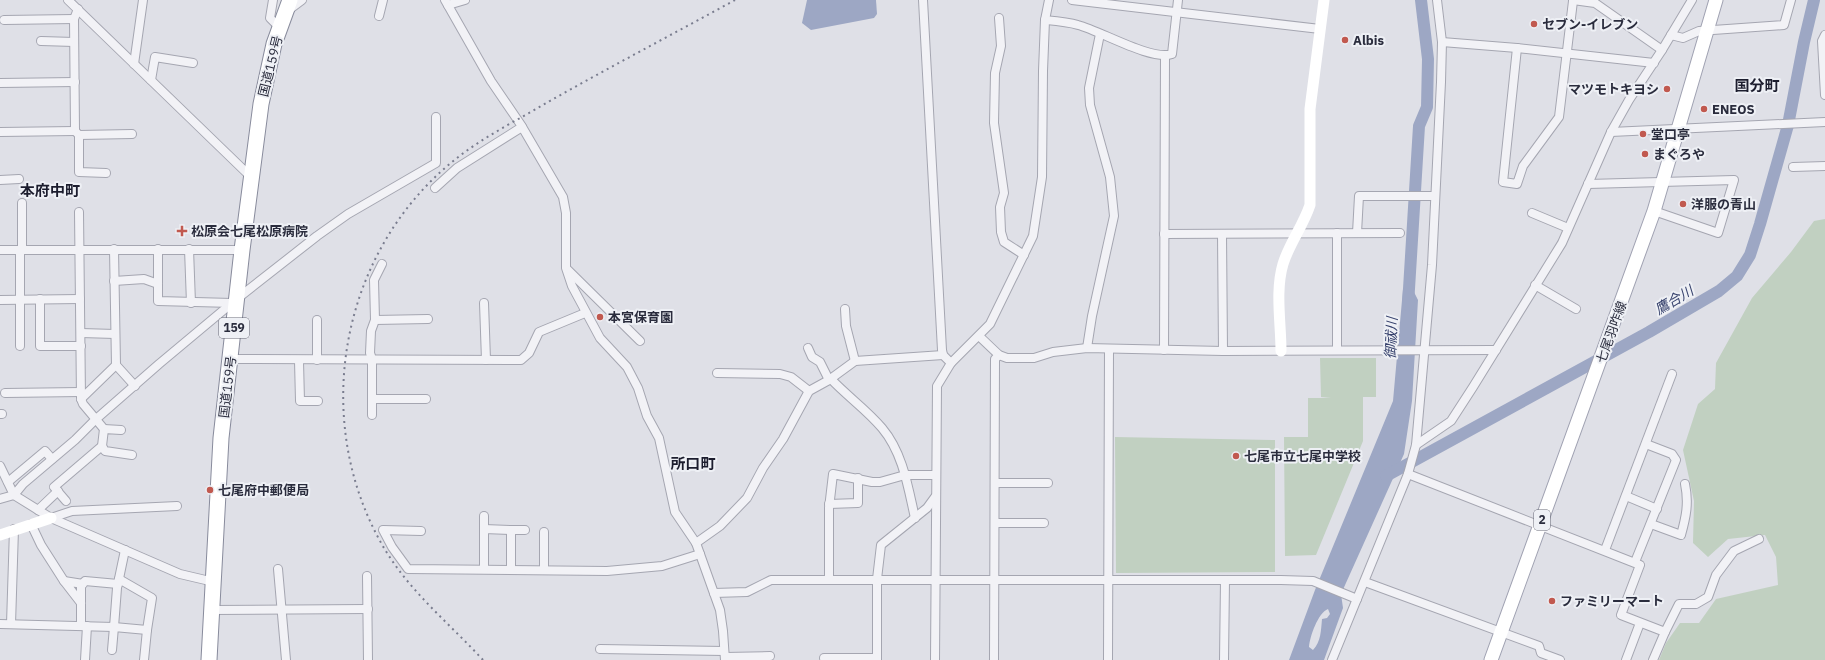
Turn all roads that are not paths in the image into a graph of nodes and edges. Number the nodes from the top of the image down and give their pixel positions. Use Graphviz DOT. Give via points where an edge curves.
graph roads {
  1 [pos="68,0"];
  2 [pos="143,0"];
  3 [pos="273,0"];
  4 [pos="302,0"];
  5 [pos="383,0"];
  6 [pos="465,0"];
  7 [pos="923,0"];
  8 [pos="1049,0"];
  9 [pos="1072,0"];
  10 [pos="1178,0"];
  11 [pos="1324,0"];
  12 [pos="1437,0"];
  13 [pos="1692,0"];
  14 [pos="1716,0"];
  15 [pos="1791,0"];
  16 [pos="1573,1"];
  17 [pos="447,2"];
  18 [pos="288,6"];
  19 [pos="78,9"];
  20 [pos="1176,12"];
  21 [pos="379,16"];
  22 [pos="999,18"];
  23 [pos="74,19"];
  24 [pos="4,20"];
  25 [pos="1045,20"];
  26 [pos="280,28"];
  27 [pos="1320,29"];
  28 [pos="1707,31"];
  29 [pos="1100,34"];
  30 [pos="1671,35"];
  31 [pos="1825,35"];
  32 [pos="41,42"];
  33 [pos="74,42"];
  34 [pos="1442,42"];
  35 [pos="1517,48"];
  36 [pos="1662,50"];
  37 [pos="1566,53"];
  38 [pos="1165,56"];
  39 [pos="193,63"];
  40 [pos="1654,63"];
  41 [pos="134,64"];
  42 [pos="1824,72"];
  43 [pos="152,80"];
  44 [pos="74,82"];
  45 [pos="0,83"];
  46 [pos="1825,95"];
  47 [pos="436,117"];
  48 [pos="1825,122"];
  49 [pos="522,126"];
  50 [pos="1678,130"];
  51 [pos="0,132"];
  52 [pos="1611,132"];
  53 [pos="77,133"];
  54 [pos="132,134"];
  55 [pos="1825,166"];
  56 [pos="1793,167"];
  57 [pos="106,173"];
  58 [pos="251,177"];
  59 [pos="19,179"];
  60 [pos="0,180"];
  61 [pos="1662,182"];
  62 [pos="1588,184"];
  63 [pos="435,188"];
  64 [pos="1434,196"];
  65 [pos="22,203"];
  66 [pos="1654,211"];
  67 [pos="79,212"];
  68 [pos="1532,213"];
  69 [pos="1568,228"];
  70 [pos="1337,233"];
  71 [pos="1357,233"];
  72 [pos="1400,233"];
  73 [pos="1164,234"];
  74 [pos="1222,234"];
  75 [pos="1296,234"];
  76 [pos="79,249"];
  77 [pos="114,249"];
  78 [pos="158,249"];
  79 [pos="190,249"];
  80 [pos="0,250"];
  81 [pos="21,250"];
  82 [pos="242,250"];
  83 [pos="1024,254"];
  84 [pos="382,264"];
  85 [pos="566,268"];
  86 [pos="114,281"];
  87 [pos="158,284"];
  88 [pos="1536,285"];
  89 [pos="40,299"];
  90 [pos="80,299"];
  91 [pos="0,300"];
  92 [pos="20,300"];
  93 [pos="235,300"];
  94 [pos="191,303"];
  95 [pos="484,303"];
  96 [pos="845,309"];
  97 [pos="1576,309"];
  98 [pos="586,313"];
  99 [pos="317,320"];
  100 [pos="375,320"];
  101 [pos="428,320"];
  102 [pos="81,333"];
  103 [pos="115,334"];
  104 [pos="979,336"];
  105 [pos="640,340"];
  106 [pos="20,346"];
  107 [pos="81,346"];
  108 [pos="808,348"];
  109 [pos="1088,348"];
  110 [pos="1109,349"];
  111 [pos="1422,349"];
  112 [pos="1164,350"];
  113 [pos="1337,350"];
  114 [pos="1496,350"];
  115 [pos="1223,351"];
  116 [pos="1281,351"];
  117 [pos="943,355"];
  118 [pos="999,355"];
  119 [pos="230,359"];
  120 [pos="372,359"];
  121 [pos="317,360"];
  122 [pos="486,360"];
  123 [pos="299,361"];
  124 [pos="855,361"];
  125 [pos="951,363"];
  126 [pos="116,365"];
  127 [pos="717,374"];
  128 [pos="1672,374"];
  129 [pos="830,380"];
  130 [pos="135,386"];
  131 [pos="809,391"];
  132 [pos="5,393"];
  133 [pos="81,396"];
  134 [pos="372,399"];
  135 [pos="426,399"];
  136 [pos="318,401"];
  137 [pos="372,416"];
  138 [pos="95,420"];
  139 [pos="104,429"];
  140 [pos="121,430"];
  141 [pos="1646,444"];
  142 [pos="102,446"];
  143 [pos="1416,447"];
  144 [pos="132,454"];
  145 [pos="52,459"];
  146 [pos="0,466"];
  147 [pos="1408,473"];
  148 [pos="905,475"];
  149 [pos="936,475"];
  150 [pos="858,478"];
  151 [pos="8,482"];
  152 [pos="994,483"];
  153 [pos="1048,483"];
  154 [pos="1685,484"];
  155 [pos="58,491"];
  156 [pos="14,495"];
  157 [pos="936,496"];
  158 [pos="1626,496"];
  159 [pos="0,499"];
  160 [pos="66,501"];
  161 [pos="829,504"];
  162 [pos="177,506"];
  163 [pos="1657,509"];
  164 [pos="38,510"];
  165 [pos="484,516"];
  166 [pos="51,518"];
  167 [pos="915,518"];
  168 [pos="1044,522"];
  169 [pos="995,523"];
  170 [pos="31,524"];
  171 [pos="1651,524"];
  172 [pos="1540,525"];
  173 [pos="484,529"];
  174 [pos="14,530"];
  175 [pos="511,530"];
  176 [pos="525,530"];
  177 [pos="421,531"];
  178 [pos="544,532"];
  179 [pos="0,535"];
  180 [pos="1759,539"];
  181 [pos="696,543"];
  182 [pos="125,550"];
  183 [pos="1605,550"];
  184 [pos="700,554"];
  185 [pos="1635,562"];
  186 [pos="278,569"];
  187 [pos="511,569"];
  188 [pos="544,569"];
  189 [pos="484,570"];
  190 [pos="367,576"];
  191 [pos="829,580"];
  192 [pos="877,580"];
  193 [pos="936,580"];
  194 [pos="994,580"];
  195 [pos="1108,580"];
  196 [pos="1225,580"];
  197 [pos="64,581"];
  198 [pos="118,581"];
  199 [pos="214,582"];
  200 [pos="1365,582"];
  201 [pos="83,584"];
  202 [pos="714,593"];
  203 [pos="1357,599"];
  204 [pos="81,603"];
  205 [pos="281,609"];
  206 [pos="368,609"];
  207 [pos="212,610"];
  208 [pos="1640,623"];
  209 [pos="0,624"];
  210 [pos="11,624"];
  211 [pos="84,626"];
  212 [pos="114,628"];
  213 [pos="146,630"];
  214 [pos="1502,631"];
  215 [pos="1664,632"];
  216 [pos="112,650"];
  217 [pos="600,650"];
  218 [pos="724,656"];
  219 [pos="770,656"];
  220 [pos="824,658"];
  221 [pos="877,659"];
  222 [pos="85,660"];
  223 [pos="144,660"];
  224 [pos="209,660"];
  225 [pos="286,660"];
  226 [pos="368,660"];
  227 [pos="935,660"];
  228 [pos="994,660"];
  229 [pos="1108,660"];
  230 [pos="1224,660"];
  231 [pos="1332,660"];
  232 [pos="1491,660"];
  233 [pos="1560,660"];
  234 [pos="1626,660"];
  235 [pos="1653,660"];
  1 -- 19 [label="street"];
  2 -- 41 [label="street"];
  3 -- 26 [label="street" via="270,18"];
  4 -- 18 [label="street"];
  5 -- 21 [label="street"];
  6 -- 17 [label="street"];
  7 -- 117 [label="street"];
  8 -- 25 [label="street"];
  9 -- 20 [label="street"];
  10 -- 20 [label="street"];
  11 -- 27 [label="street"];
  12 -- 34 [label="street"];
  13 -- 30 [label="street"];
  14 -- 28 [label="main road, 七尾羽咋線 / 2"];
  15 -- 28 [label="street" via="1784,25"];
  16 -- 36 [label="street" via="1596,3"];
  16 -- 37 [label="street"];
  17 -- 49 [label="street" via="491,81"];
  18 -- 26 [label="highway, 国道159号 / 159"];
  19 -- 23 [label="street"];
  19 -- 41 [label="street"];
  20 -- 27 [label="street"];
  20 -- 38 [label="street" via="1172,54"];
  22 -- 83 [label="street" via="1001,46 995,73 994,123 1004,194 1000,207 1000,232 1004,242"];
  23 -- 24 [label="street"];
  23 -- 33 [label="street"];
  25 -- 29 [label="street" via="1079,25"];
  25 -- 83 [label="street" via="1042,177 1033,236"];
  26 -- 58 [label="highway, 国道159号 / 159" via="261,104"];
  27 -- 75 [label="street" via="1310,109 1310,206 1306,219"];
  28 -- 30 [label="street" via="1692,33 1683,38"];
  28 -- 50 [label="main road, 七尾羽咋線 / 2"];
  29 -- 38 [label="street"];
  29 -- 109 [label="street" via="1089,88 1090,105 1110,177 1114,196 1114,216 1092,316"];
  30 -- 36 [label="street"];
  31 -- 42 [label="street" via="1822,41"];
  32 -- 33 [label="street"];
  33 -- 44 [label="street"];
  34 -- 35 [label="street"];
  34 -- 64 [label="street"];
  35 -- 37 [label="street"];
  35 -- 37 [label="street" via="1503,182 1517,184 1523,166 1558,117"];
  36 -- 40 [label="street"];
  37 -- 40 [label="street"];
  38 -- 73 [label="street"];
  39 -- 43 [label="street" via="155,57"];
  40 -- 52 [label="street" via="1628,100"];
  41 -- 43 [label="street"];
  42 -- 46 [label="street"];
  43 -- 58 [label="street"];
  44 -- 45 [label="street"];
  44 -- 53 [label="street"];
  47 -- 93 [label="street" via="436,163 330,227"];
  48 -- 50 [label="street"];
  49 -- 63 [label="street" via="457,168"];
  49 -- 85 [label="street" via="563,196 566,213"];
  50 -- 52 [label="street"];
  50 -- 61 [label="main road, 七尾羽咋線 / 2"];
  51 -- 53 [label="street"];
  52 -- 62 [label="street"];
  53 -- 54 [label="street"];
  53 -- 57 [label="street" via="79,172"];
  55 -- 56 [label="street"];
  58 -- 82 [label="highway, 国道159号 / 159"];
  59 -- 60 [label="street"];
  61 -- 62 [label="street"];
  61 -- 66 [label="main road, 七尾羽咋線 / 2"];
  61 -- 66 [label="street" via="1734,180 1718,233"];
  62 -- 69 [label="street"];
  64 -- 71 [label="street" via="1359,196"];
  64 -- 111 [label="street" via="1432,265"];
  65 -- 81 [label="street"];
  66 -- 172 [label="main road, 七尾羽咋線 / 2"];
  67 -- 76 [label="street"];
  68 -- 69 [label="street"];
  69 -- 88 [label="street" via="1562,243"];
  70 -- 71 [label="street"];
  70 -- 75 [label="street"];
  70 -- 113 [label="street"];
  71 -- 72 [label="street"];
  73 -- 74 [label="street"];
  73 -- 112 [label="street"];
  74 -- 75 [label="street"];
  74 -- 115 [label="street"];
  75 -- 116 [label="street" via="1280,278"];
  76 -- 77 [label="street"];
  76 -- 81 [label="street"];
  76 -- 90 [label="street"];
  77 -- 78 [label="street"];
  77 -- 86 [label="street"];
  78 -- 79 [label="street"];
  78 -- 87 [label="street"];
  79 -- 82 [label="street"];
  79 -- 94 [label="street"];
  80 -- 81 [label="street"];
  81 -- 92 [label="street"];
  82 -- 93 [label="highway, 国道159号 / 159"];
  83 -- 104 [label="street" via="990,324"];
  84 -- 100 [label="street" via="374,280"];
  85 -- 98 [label="street"];
  85 -- 105 [label="street"];
  86 -- 87 [label="street" via="144,279"];
  86 -- 103 [label="street"];
  87 -- 94 [label="street" via="158,301"];
  88 -- 97 [label="street"];
  88 -- 114 [label="street"];
  89 -- 90 [label="street"];
  89 -- 92 [label="street"];
  89 -- 107 [label="street" via="40,346"];
  90 -- 102 [label="street"];
  91 -- 92 [label="street"];
  92 -- 106 [label="street"];
  93 -- 94 [label="street"];
  93 -- 119 [label="highway, 国道159号 / 159"];
  93 -- 130 [label="street"];
  95 -- 122 [label="street"];
  96 -- 124 [label="street" via="846,326"];
  98 -- 122 [label="street" via="539,332 529,353 521,360"];
  98 -- 181 [label="street" via="600,338 626,367 638,388 647,416 659,438 675,512"];
  99 -- 121 [label="street"];
  100 -- 101 [label="street"];
  100 -- 120 [label="street" via="371,331"];
  102 -- 103 [label="street"];
  102 -- 107 [label="street"];
  103 -- 126 [label="street"];
  104 -- 118 [label="street"];
  104 -- 125 [label="street"];
  107 -- 133 [label="street"];
  108 -- 129 [label="street"];
  109 -- 110 [label="street"];
  109 -- 118 [label="street" via="1054,352 1034,358 1007,358"];
  110 -- 112 [label="street"];
  110 -- 195 [label="street"];
  111 -- 113 [label="street"];
  111 -- 114 [label="street"];
  111 -- 143 [label="street"];
  112 -- 115 [label="street"];
  113 -- 116 [label="street"];
  114 -- 143 [label="street" via="1451,422"];
  115 -- 116 [label="street"];
  117 -- 124 [label="street"];
  117 -- 125 [label="street"];
  118 -- 152 [label="street" via="995,359"];
  119 -- 123 [label="street"];
  119 -- 199 [label="highway, 国道159号 / 159" via="220,438"];
  120 -- 121 [label="street"];
  120 -- 122 [label="street"];
  120 -- 134 [label="street"];
  121 -- 123 [label="street"];
  123 -- 136 [label="street" via="300,401"];
  124 -- 129 [label="street"];
  125 -- 149 [label="street" via="937,386"];
  126 -- 130 [label="street"];
  126 -- 133 [label="street"];
  127 -- 131 [label="street" via="780,374 791,377"];
  128 -- 141 [label="street"];
  129 -- 131 [label="street"];
  129 -- 148 [label="street" via="882,428 893,443"];
  130 -- 138 [label="street"];
  131 -- 181 [label="street" via="783,440 763,468 747,498 720,526"];
  132 -- 133 [label="street"];
  133 -- 138 [label="street" via="82,404"];
  134 -- 135 [label="street"];
  134 -- 137 [label="street"];
  138 -- 139 [label="street"];
  138 -- 145 [label="street"];
  139 -- 140 [label="street"];
  139 -- 142 [label="street"];
  141 -- 158 [label="street"];
  141 -- 163 [label="street" via="1672,454 1676,460"];
  142 -- 144 [label="street" via="105,451"];
  142 -- 155 [label="street" via="54,487"];
  143 -- 147 [label="street"];
  145 -- 151 [label="street" via="45,451"];
  145 -- 156 [label="street"];
  146 -- 151 [label="street"];
  147 -- 172 [label="street"];
  147 -- 200 [label="street"];
  148 -- 149 [label="street"];
  148 -- 150 [label="street" via="880,482"];
  148 -- 167 [label="street"];
  149 -- 157 [label="street"];
  150 -- 161 [label="street" via="858,503"];
  150 -- 161 [label="street" via="833,474"];
  151 -- 156 [label="street"];
  152 -- 153 [label="street"];
  152 -- 169 [label="street"];
  154 -- 171 [label="street" via="1688,496 1687,512 1681,535"];
  155 -- 160 [label="street"];
  155 -- 164 [label="street"];
  156 -- 159 [label="street"];
  156 -- 164 [label="street"];
  157 -- 167 [label="street"];
  157 -- 193 [label="street"];
  158 -- 163 [label="street"];
  158 -- 183 [label="street"];
  161 -- 191 [label="street"];
  162 -- 166 [label="street" via="72,510"];
  163 -- 171 [label="street"];
  164 -- 166 [label="street"];
  165 -- 173 [label="street"];
  166 -- 170 [label="street"];
  166 -- 182 [label="street"];
  167 -- 192 [label="street" via="881,546"];
  168 -- 169 [label="street"];
  169 -- 194 [label="street"];
  170 -- 174 [label="street"];
  170 -- 197 [label="street"];
  171 -- 185 [label="street"];
  172 -- 183 [label="street"];
  172 -- 214 [label="main road, 七尾羽咋線 / 2"];
  173 -- 175 [label="street"];
  173 -- 189 [label="street"];
  174 -- 179 [label="street"];
  174 -- 210 [label="street"];
  175 -- 176 [label="street"];
  175 -- 187 [label="street"];
  177 -- 189 [label="street" via="383,530 408,569"];
  178 -- 188 [label="street"];
  180 -- 215 [label="street" via="1734,551 1716,575 1708,597 1696,604 1679,604"];
  181 -- 184 [label="street"];
  182 -- 198 [label="street"];
  182 -- 199 [label="street" via="180,574"];
  183 -- 185 [label="street"];
  184 -- 188 [label="street" via="662,566 637,569"];
  184 -- 202 [label="street"];
  185 -- 208 [label="street" via="1640,564 1621,615"];
  186 -- 205 [label="street"];
  187 -- 188 [label="street"];
  187 -- 189 [label="street"];
  190 -- 206 [label="street"];
  191 -- 192 [label="street"];
  191 -- 202 [label="street" via="771,580 747,592"];
  192 -- 193 [label="street"];
  192 -- 221 [label="street"];
  193 -- 194 [label="street"];
  193 -- 227 [label="street"];
  194 -- 195 [label="street"];
  194 -- 228 [label="street"];
  195 -- 196 [label="street"];
  195 -- 229 [label="street"];
  196 -- 203 [label="street" via="1313,581"];
  196 -- 230 [label="street"];
  197 -- 201 [label="street"];
  197 -- 204 [label="street"];
  198 -- 201 [label="street" via="85,581"];
  198 -- 212 [label="street"];
  198 -- 213 [label="street" via="152,598"];
  199 -- 207 [label="highway, 国道159号 / 159"];
  200 -- 203 [label="street"];
  200 -- 214 [label="street"];
  201 -- 204 [label="street"];
  202 -- 218 [label="street" via="720,610"];
  203 -- 231 [label="street"];
  204 -- 211 [label="street"];
  205 -- 206 [label="street"];
  205 -- 207 [label="street"];
  205 -- 225 [label="street"];
  206 -- 226 [label="street"];
  207 -- 224 [label="highway, 国道159号 / 159"];
  208 -- 215 [label="street"];
  208 -- 234 [label="street"];
  209 -- 210 [label="street"];
  210 -- 211 [label="street"];
  211 -- 212 [label="street"];
  211 -- 222 [label="street"];
  212 -- 213 [label="street"];
  212 -- 216 [label="street"];
  213 -- 223 [label="street"];
  214 -- 232 [label="main road, 七尾羽咋線 / 2"];
  214 -- 233 [label="street" via="1539,646 1541,654"];
  215 -- 235 [label="street"];
  217 -- 218 [label="street"];
  218 -- 219 [label="street"];
  220 -- 221 [label="street"];
}
